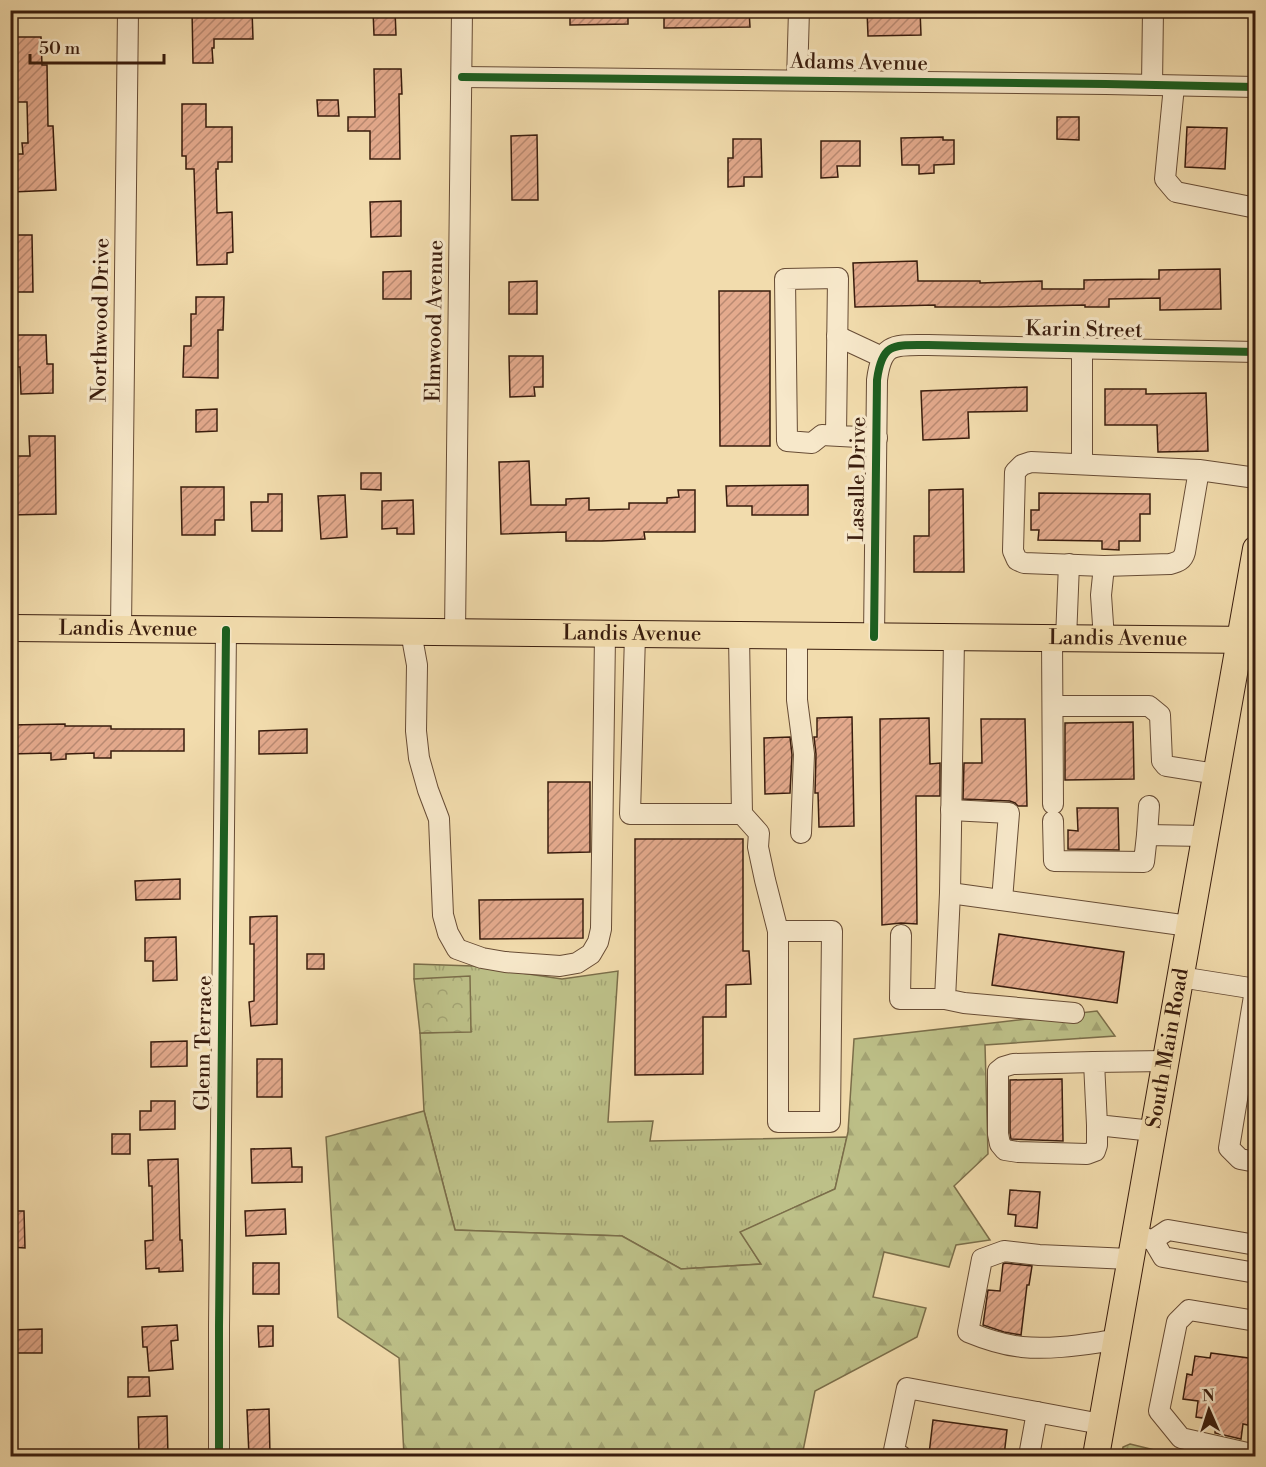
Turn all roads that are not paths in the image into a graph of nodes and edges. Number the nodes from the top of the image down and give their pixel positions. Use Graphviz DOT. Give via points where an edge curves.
graph roads {
  1 [pos="128,10"];
  2 [pos="462,10"];
  3 [pos="799,10"];
  4 [pos="1153,10"];
  5 [pos="462,77"];
  6 [pos="797,80"];
  7 [pos="1152,85"];
  8 [pos="1174,86"];
  9 [pos="1256,87"];
  10 [pos="1256,208"];
  11 [pos="837,336"];
  12 [pos="1082,348"];
  13 [pos="1256,352"];
  14 [pos="882,357"];
  15 [pos="836,435"];
  16 [pos="877,438"];
  17 [pos="1082,464"];
  18 [pos="1199,470"];
  19 [pos="1256,478"];
  20 [pos="1256,549"];
  21 [pos="1069,564"];
  22 [pos="1104,566"];
  23 [pos="10,628"];
  24 [pos="121,629"];
  25 [pos="226,630"];
  26 [pos="411,632"];
  27 [pos="455,633"];
  28 [pos="605,634"];
  29 [pos="635,635"];
  30 [pos="739,636"];
  31 [pos="797,636"];
  32 [pos="874,637"];
  33 [pos="954,638"];
  34 [pos="1059,639"];
  35 [pos="1104,639"];
  36 [pos="1248,640"];
  37 [pos="1053,706"];
  38 [pos="1216,774"];
  39 [pos="1149,806"];
  40 [pos="951,810"];
  41 [pos="742,814"];
  42 [pos="801,833"];
  43 [pos="1147,835"];
  44 [pos="1205,836"];
  45 [pos="950,893"];
  46 [pos="1002,900"];
  47 [pos="1189,926"];
  48 [pos="778,931"];
  49 [pos="901,936"];
  50 [pos="1180,977"];
  51 [pos="1255,988"];
  52 [pos="945,999"];
  53 [pos="1074,1013"];
  54 [pos="1251,1046"];
  55 [pos="1165,1060"];
  56 [pos="1095,1062"];
  57 [pos="1097,1125"];
  58 [pos="1153,1131"];
  59 [pos="1256,1162"];
  60 [pos="1139,1245"];
  61 [pos="1256,1245"];
  62 [pos="1256,1273"];
  63 [pos="1256,1321"];
  64 [pos="1116,1340"];
  65 [pos="1037,1412"];
  66 [pos="1101,1424"];
  67 [pos="1256,1455"];
  68 [pos="219,1456"];
  69 [pos="901,1456"];
  70 [pos="1029,1456"];
  71 [pos="1096,1456"];
  1 -- 24 [label="street, Northwood Drive"];
  2 -- 5 [label="street, Elmwood Avenue"];
  3 -- 6 [label="street"];
  4 -- 7 [label="street"];
  5 -- 6 [label="street, Adams Avenue"];
  5 -- 27 [label="street, Elmwood Avenue"];
  6 -- 7 [label="street, Adams Avenue"];
  7 -- 8 [label="street, Adams Avenue"];
  8 -- 9 [label="street, Adams Avenue"];
  8 -- 10 [label="street" via="1165,179 1176,192"];
  11 -- 14 [label="street"];
  11 -- 15 [label="street"];
  11 -- 15 [label="street" via="837,278 785,279 787,441 812,443 822,435"];
  12 -- 13 [label="street, Karin Street"];
  12 -- 14 [label="street, Karin Street" via="898,345"];
  12 -- 17 [label="street"];
  14 -- 16 [label="street, Lasalle Drive"];
  15 -- 16 [label="street"];
  16 -- 32 [label="street, Lasalle Drive"];
  17 -- 18 [label="street"];
  17 -- 21 [label="street" via="1031,462 1015,472 1013,550 1017,561"];
  18 -- 19 [label="street"];
  18 -- 22 [label="street" via="1184,557 1170,564"];
  20 -- 36 [label="main road, South Main Road"];
  21 -- 22 [label="street"];
  21 -- 34 [label="street"];
  22 -- 35 [label="street"];
  23 -- 24 [label="main road, Landis Avenue"];
  24 -- 25 [label="main road, Landis Avenue"];
  25 -- 26 [label="main road, Landis Avenue"];
  25 -- 68 [label="street, Glenn Terrace"];
  26 -- 27 [label="main road, Landis Avenue"];
  26 -- 28 [label="street" via="417,665 419,758 439,819 448,933 458,949 482,958 560,966 577,963 591,954 602,929"];
  27 -- 28 [label="main road, Landis Avenue"];
  28 -- 29 [label="main road, Landis Avenue"];
  29 -- 30 [label="main road, Landis Avenue"];
  29 -- 41 [label="street" via="630,814"];
  30 -- 31 [label="main road, Landis Avenue"];
  30 -- 41 [label="street"];
  31 -- 32 [label="main road, Landis Avenue"];
  31 -- 42 [label="street" via="797,700 804,754"];
  32 -- 33 [label="main road, Landis Avenue"];
  33 -- 34 [label="main road, Landis Avenue"];
  33 -- 40 [label="street"];
  34 -- 35 [label="main road, Landis Avenue"];
  34 -- 37 [label="street"];
  35 -- 36 [label="main road, Landis Avenue"];
  36 -- 38 [label="main road, South Main Road"];
  37 -- 38 [label="street" via="1149,706 1160,714 1162,761 1166,766"];
  37 -- 43 [label="street" via="1054,861 1144,862"];
  38 -- 44 [label="main road, South Main Road"];
  39 -- 43 [label="street"];
  40 -- 45 [label="street"];
  40 -- 46 [label="street" via="1009,813"];
  41 -- 48 [label="street" via="759,833 758,847"];
  43 -- 44 [label="street"];
  44 -- 47 [label="main road, South Main Road"];
  45 -- 46 [label="street"];
  45 -- 52 [label="street"];
  46 -- 47 [label="street"];
  47 -- 50 [label="main road, South Main Road"];
  48 -- 48 [label="street" via="778,1122 831,1122 832,931"];
  49 -- 52 [label="street" via="900,999"];
  50 -- 51 [label="street"];
  50 -- 55 [label="main road, South Main Road"];
  51 -- 54 [label="street"];
  52 -- 53 [label="street"];
  54 -- 59 [label="street" via="1230,1148 1240,1159"];
  55 -- 56 [label="street"];
  55 -- 58 [label="main road, South Main Road"];
  56 -- 57 [label="street"];
  56 -- 57 [label="street" via="1003,1067 998,1071 998,1134 1005,1150 1087,1154 1098,1145"];
  57 -- 58 [label="street"];
  58 -- 60 [label="main road, South Main Road"];
  60 -- 61 [label="street" via="1168,1230"];
  60 -- 62 [label="street" via="1163,1257"];
  60 -- 64 [label="main road, South Main Road"];
  60 -- 64 [label="street" via="1039,1255 1004,1251 981,1259 968,1332 1022,1347 1061,1348"];
  63 -- 67 [label="street" via="1189,1310 1177,1322 1159,1411 1181,1438"];
  64 -- 66 [label="main road, South Main Road"];
  65 -- 66 [label="street"];
  65 -- 69 [label="street" via="907,1388 893,1455"];
  65 -- 70 [label="street"];
  66 -- 71 [label="main road, South Main Road"];
}
